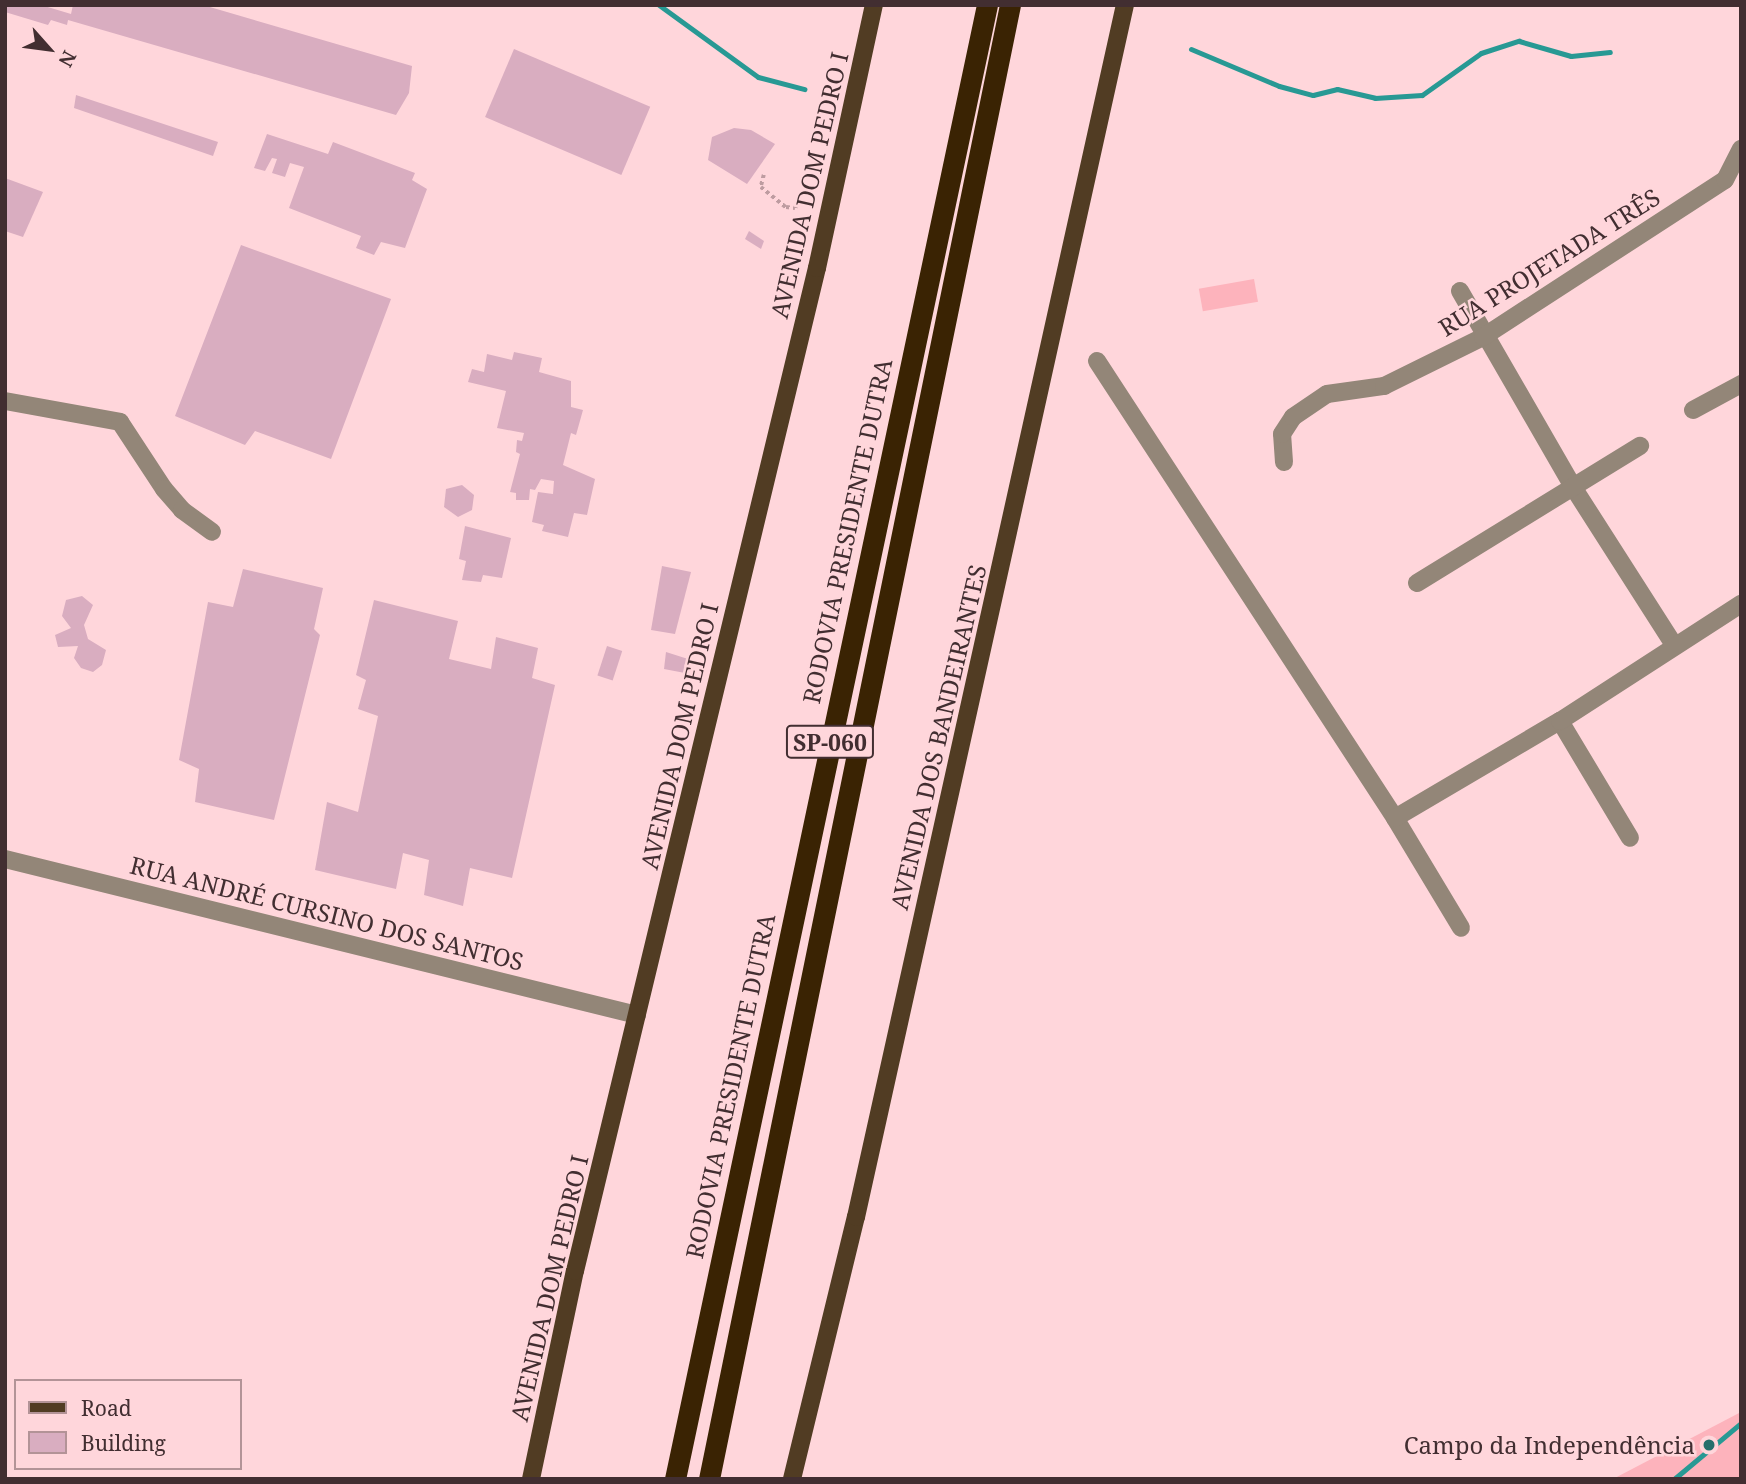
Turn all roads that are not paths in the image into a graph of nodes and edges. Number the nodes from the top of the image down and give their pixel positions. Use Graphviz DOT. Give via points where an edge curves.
graph roads {
  1 [pos="874,5"];
  2 [pos="987,5"];
  3 [pos="1010,5"];
  4 [pos="1125,5"];
  5 [pos="1741,149"];
  6 [pos="1460,291"];
  7 [pos="1483,337"];
  8 [pos="1097,361"];
  9 [pos="1741,384"];
  10 [pos="5,401"];
  11 [pos="1693,410"];
  12 [pos="1640,446"];
  13 [pos="1284,462"];
  14 [pos="1573,487"];
  15 [pos="212,532"];
  16 [pos="1418,583"];
  17 [pos="1741,604"];
  18 [pos="1674,645"];
  19 [pos="1560,720"];
  20 [pos="1395,818"];
  21 [pos="1630,838"];
  22 [pos="5,859"];
  23 [pos="1461,928"];
  24 [pos="637,1015"];
  25 [pos="531,1479"];
  26 [pos="675,1479"];
  27 [pos="709,1479"];
  28 [pos="792,1479"];
  1 -- 24 [label="main road, AVENIDA DOM PEDRO I" via="817,268"];
  2 -- 26 [label="highway, RODOVIA PRESIDENTE DUTRA / SP-060"];
  3 -- 27 [label="highway, RODOVIA PRESIDENTE DUTRA / SP-060"];
  4 -- 28 [label="main road, AVENIDA DOS BANDEIRANTES" via="856,1217"];
  5 -- 7 [label="street, RUA PROJETADA TRÊS" via="1725,180"];
  6 -- 7 [label="street"];
  7 -- 13 [label="street, RUA PROJETADA TRÊS" via="1384,386 1327,394 1286,424"];
  7 -- 14 [label="street"];
  8 -- 20 [label="street"];
  9 -- 11 [label="street"];
  10 -- 15 [label="street" via="120,422 164,489 182,510"];
  12 -- 14 [label="street"];
  14 -- 16 [label="street"];
  14 -- 18 [label="street"];
  17 -- 18 [label="street"];
  18 -- 19 [label="street"];
  19 -- 20 [label="street"];
  19 -- 21 [label="street"];
  20 -- 23 [label="street"];
  22 -- 24 [label="street, RUA ANDRÉ CURSINO DOS SANTOS"];
  24 -- 25 [label="main road, AVENIDA DOM PEDRO I"];
}
